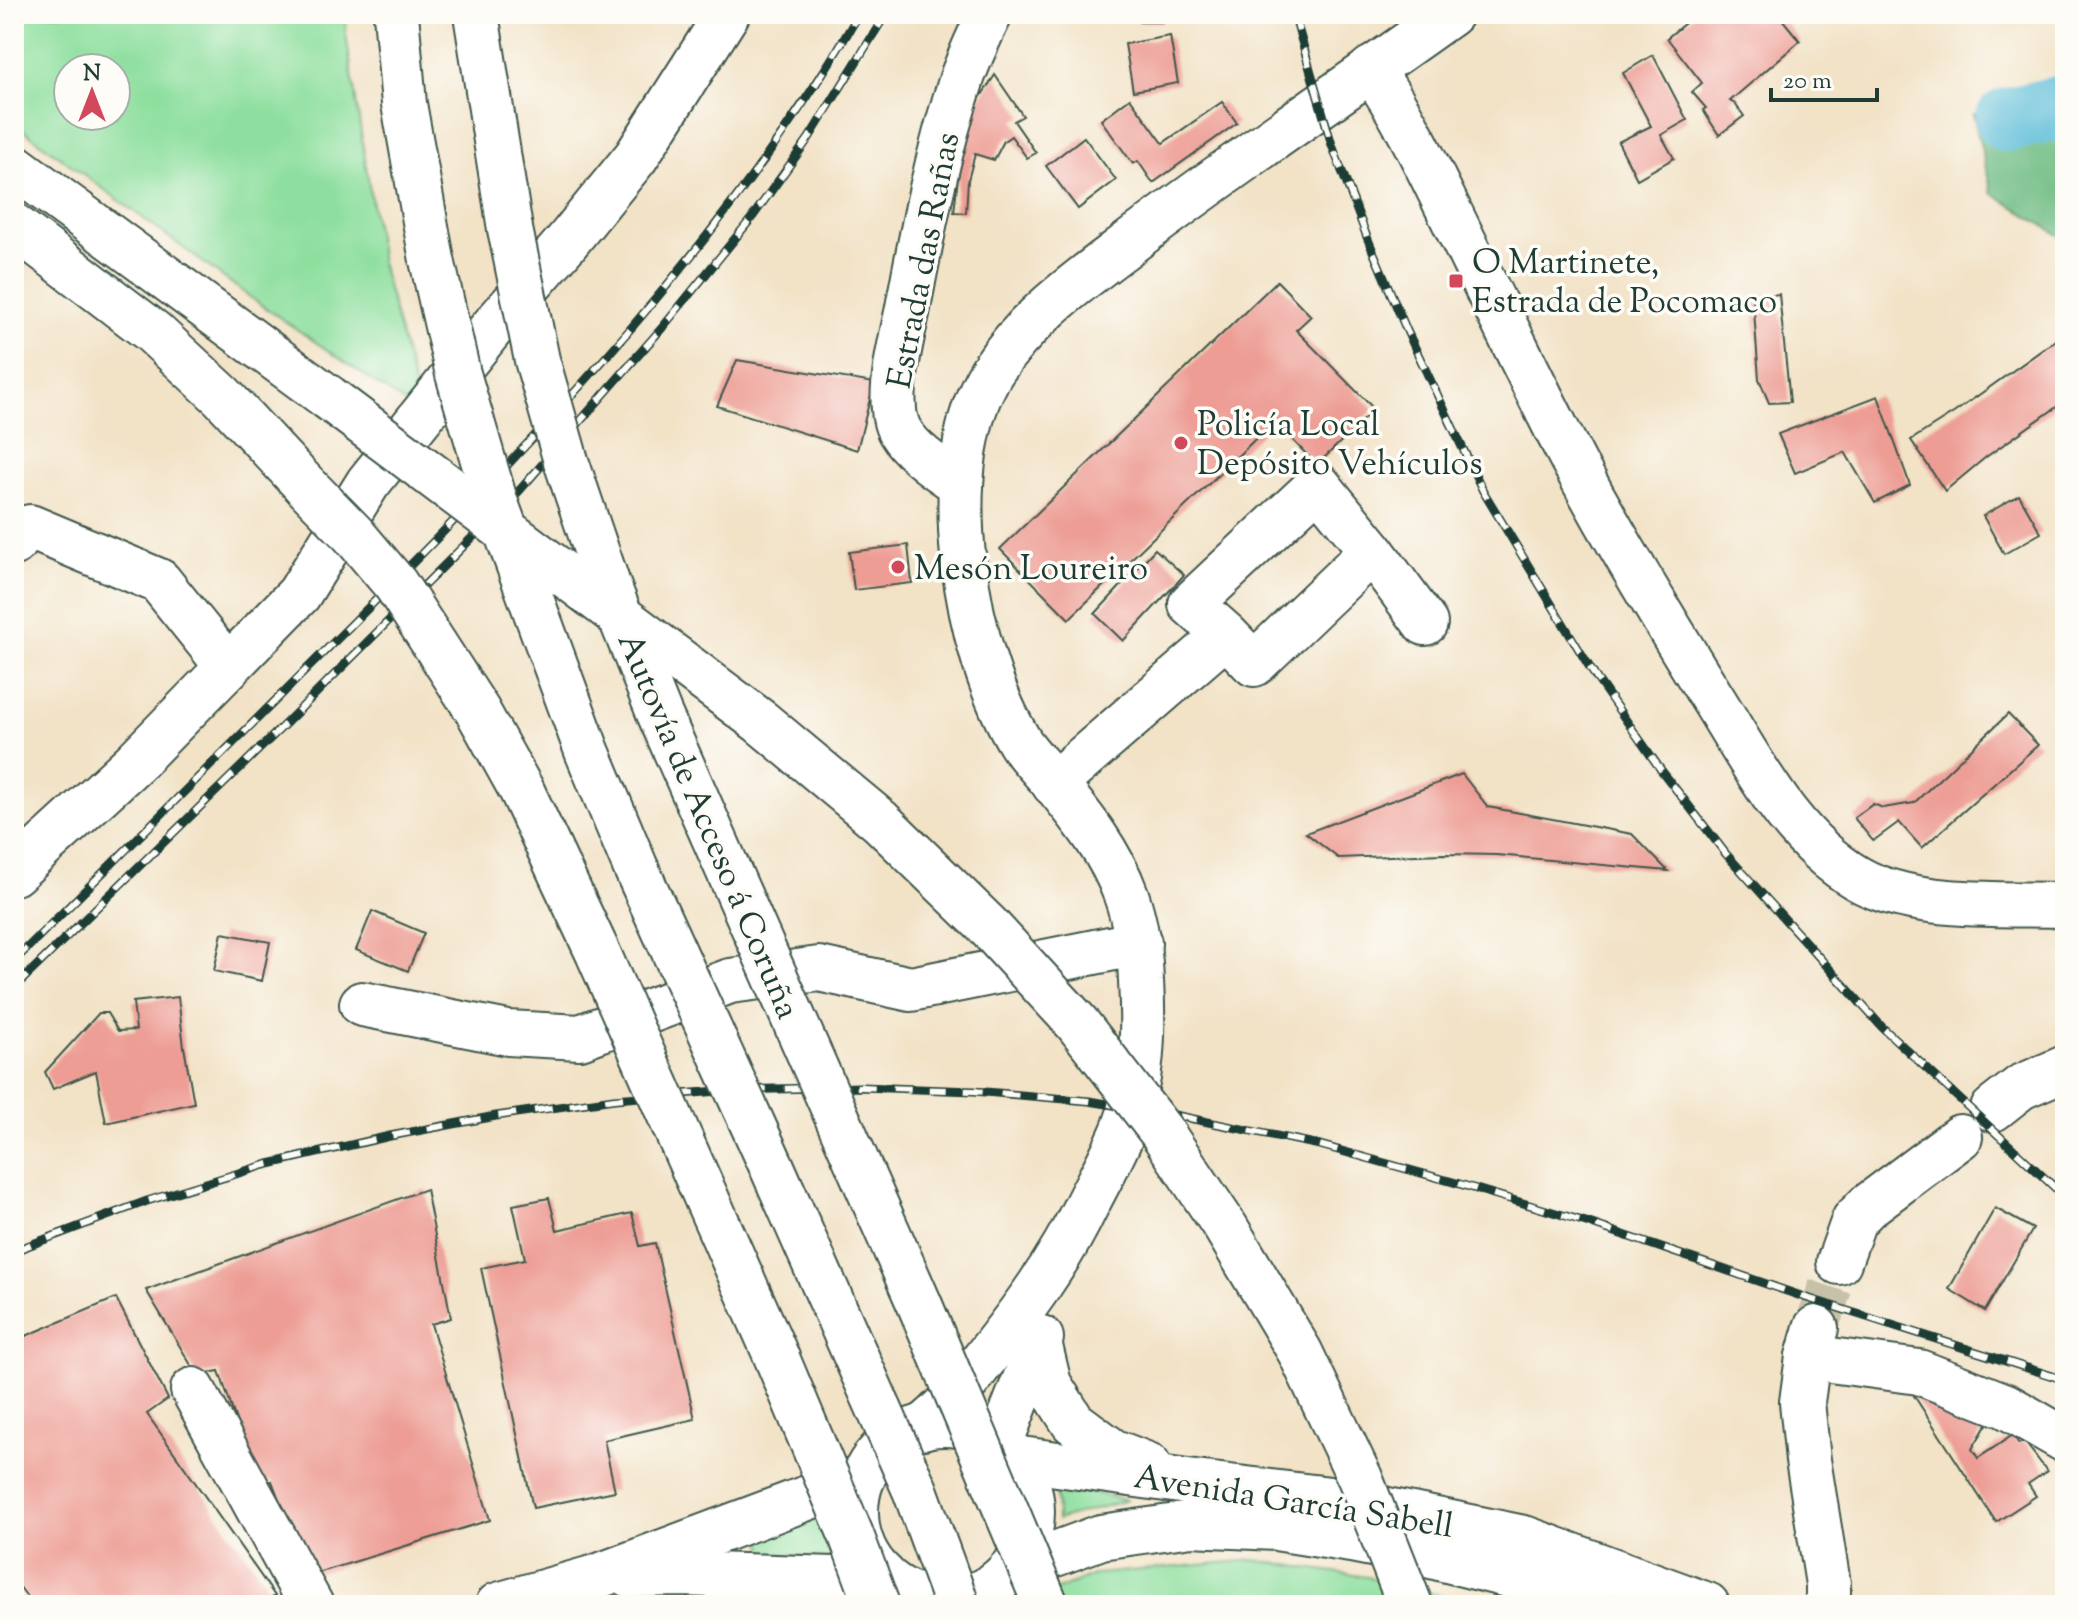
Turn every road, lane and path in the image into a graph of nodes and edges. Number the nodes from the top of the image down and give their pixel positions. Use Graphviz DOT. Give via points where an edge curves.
graph roads {
  1 [pos="396,14"];
  2 [pos="476,14"];
  3 [pos="727,14"];
  4 [pos="990,14"];
  5 [pos="1450,14"];
  6 [pos="1371,69"];
  7 [pos="14,166"];
  8 [pos="14,226"];
  9 [pos="961,484"];
  10 [pos="14,543"];
  11 [pos="1372,551"];
  12 [pos="1425,623"];
  13 [pos="1226,635"];
  14 [pos="228,667"];
  15 [pos="1054,784"];
  16 [pos="14,873"];
  17 [pos="2065,905"];
  18 [pos="1139,943"];
  19 [pos="362,1004"];
  20 [pos="2065,1068"];
  21 [pos="1993,1109"];
  22 [pos="1960,1137"];
  23 [pos="1071,1238"];
  24 [pos="1839,1262"];
  25 [pos="1039,1342"];
  26 [pos="193,1390"];
  27 [pos="923,1427"];
  28 [pos="2065,1440"];
  29 [pos="1007,1451"];
  30 [pos="863,1477"];
  31 [pos="1195,1483"];
  32 [pos="745,1576"];
  33 [pos="570,1590"];
  34 [pos="881,1591"];
  35 [pos="975,1594"];
  36 [pos="311,1605"];
  37 [pos="498,1605"];
  38 [pos="805,1605"];
  39 [pos="1046,1605"];
  40 [pos="1410,1605"];
  41 [pos="1593,1605"];
  42 [pos="1707,1605"];
  43 [pos="1828,1605"];
  1 -- 35 [label="main road, bridge" via="404,104 432,260 495,501 635,866 915,1490"];
  2 -- 39 [label="main road, Autovía de Acceso á Coruña, bridge" via="537,360 609,588"];
  3 -- 14 [label="main road" via="636,157 368,483 299,594"];
  4 -- 9 [label="main road, Estrada das Rañas" via="964,74 940,155 894,387 900,432"];
  5 -- 6 [label="main road"];
  6 -- 9 [label="main road" via="1162,219 1026,329 991,373 973,413"];
  6 -- 17 [label="main road" via="1418,147 1592,496 1800,832 1831,860 1887,893"];
  7 -- 40 [label="main road, bridge" via="761,722 880,821 988,926 1077,1023 1161,1131 1226,1228 1300,1352 1360,1478"];
  8 -- 34 [label="main road, bridge" via="153,332 222,396 396,585 477,710 522,791 598,953 851,1535"];
  9 -- 15 [label="main road" via="960,529 980,649 1005,717"];
  10 -- 14 [label="main road" via="30,527 159,581"];
  11 -- 12 [label="main road"];
  11 -- 13 [label="main road" via="1254,664"];
  11 -- 13 [label="main road" via="1318,485 1191,604"];
  13 -- 15 [label="main road"];
  14 -- 16 [label="main road"];
  15 -- 18 [label="main road" via="1101,842 1126,894"];
  18 -- 19 [label="main road" via="911,989 819,969 730,981 580,1037 508,1033"];
  18 -- 23 [label="main road" via="1144,1024 1140,1075 1124,1127"];
  20 -- 21 [label="main road" via="2021,1087"];
  22 -- 24 [label="main road" via="1854,1220"];
  23 -- 25 [label="main road"];
  23 -- 27 [label="main road" via="1005,1332 942,1412"];
  25 -- 29 [label="main road"];
  25 -- 31 [label="main road" via="1049,1384 1073,1422 1112,1451"];
  26 -- 36 [label="main road"];
  27 -- 29 [label="main road" via="950,1424 977,1430"];
  27 -- 30 [label="main road" via="898,1437 877,1454"];
  28 -- 43 [label="main road" via="2006,1406 1919,1372 1812,1342 1802,1402"];
  29 -- 31 [label="main road, Avenida García Sabell"];
  29 -- 35 [label="main road" via="1026,1479 1031,1528 1023,1551"];
  30 -- 33 [label="main road"];
  30 -- 34 [label="main road" via="856,1502 857,1528"];
  31 -- 42 [label="main road, Avenida García Sabell" via="1339,1500 1524,1538"];
  32 -- 33 [label="main road" via="681,1574"];
  32 -- 34 [label="main road" via="834,1579"];
  32 -- 38 [label="main road"];
  33 -- 37 [label="main road"];
  34 -- 35 [label="main road" via="952,1600"];
  35 -- 41 [label="main road, Avenida García Sabell" via="1101,1537 1191,1524 1276,1528 1427,1555"];
}
